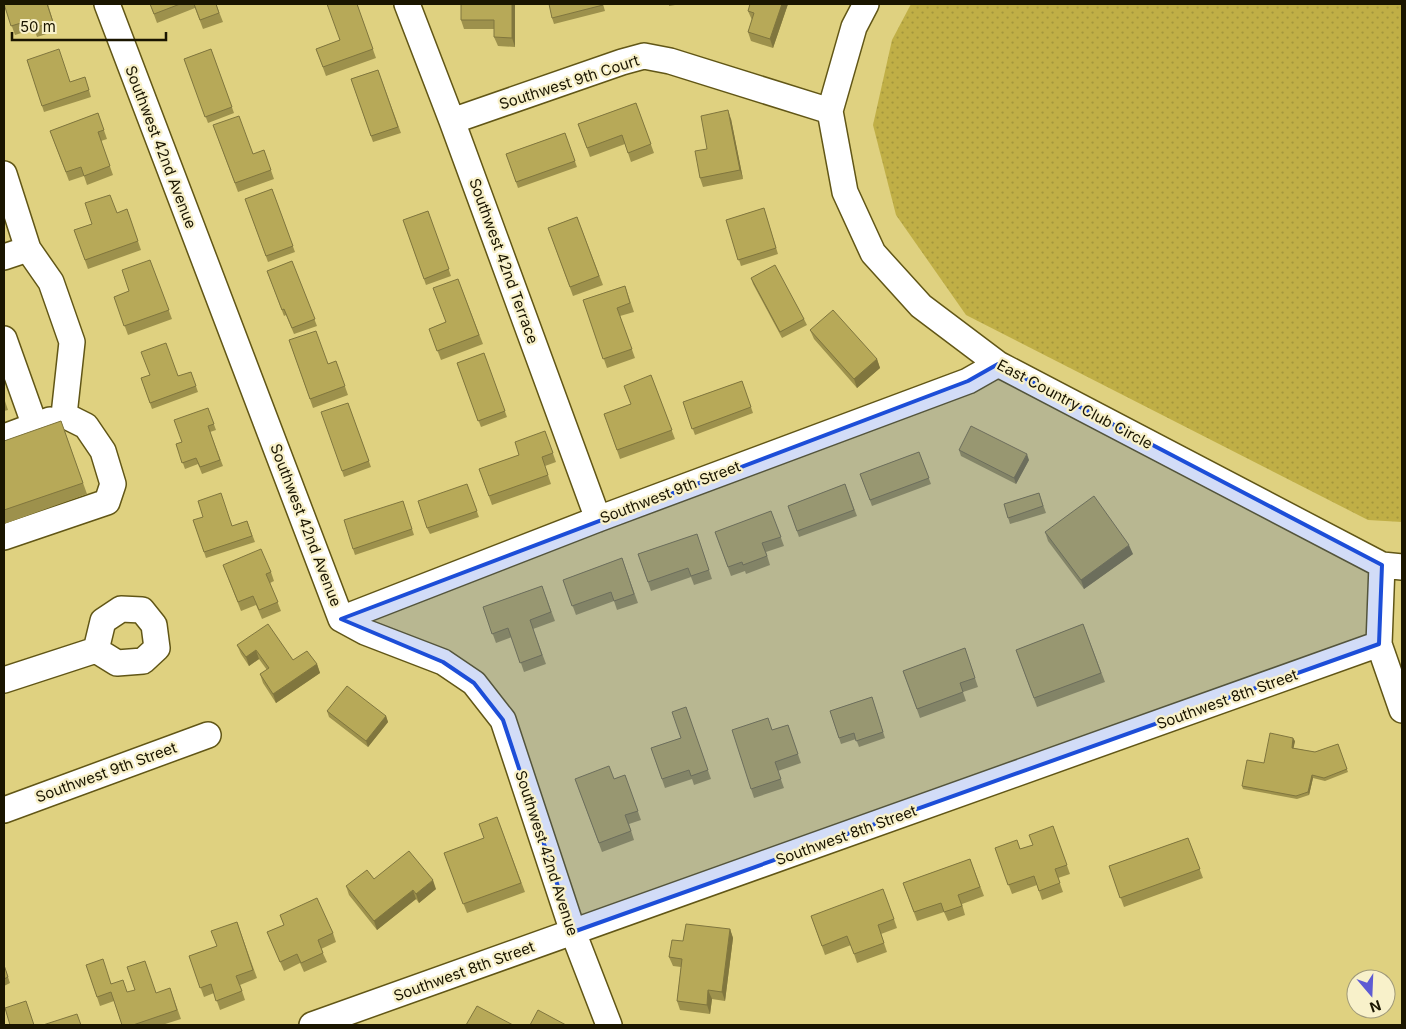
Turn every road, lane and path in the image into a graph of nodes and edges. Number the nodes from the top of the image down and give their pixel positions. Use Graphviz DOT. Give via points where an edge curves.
graph roads {
  1 [pos="107,4"];
  2 [pos="407,4"];
  3 [pos="866,4"];
  4 [pos="830,111"];
  5 [pos="452,121"];
  6 [pos="4,174"];
  7 [pos="28,249"];
  8 [pos="4,257"];
  9 [pos="4,339"];
  10 [pos="998,364"];
  11 [pos="64,415"];
  12 [pos="35,426"];
  13 [pos="4,437"];
  14 [pos="598,519"];
  15 [pos="4,537"];
  16 [pos="1392,566"];
  17 [pos="341,619"];
  18 [pos="1379,644"];
  19 [pos="96,650"];
  20 [pos="4,680"];
  21 [pos="1402,710"];
  22 [pos="208,735"];
  23 [pos="4,810"];
  24 [pos="573,932"];
  25 [pos="312,1025"];
  26 [pos="608,1025"];
  1 -- 17 [label="street, Southwest 42nd Avenue"];
  2 -- 5 [label="street, Southwest 42nd Terrace"];
  3 -- 4 [label="street, East Country Club Circle" via="854,27"];
  4 -- 5 [label="street, Southwest 9th Court" via="670,61 644,56"];
  4 -- 10 [label="street, East Country Club Circle" via="845,192 873,253 921,306"];
  5 -- 14 [label="street, Southwest 42nd Terrace"];
  6 -- 7 [label="street"];
  7 -- 8 [label="street"];
  7 -- 11 [label="street" via="51,282 72,342"];
  9 -- 12 [label="street"];
  10 -- 14 [label="street, Southwest 9th Street" via="968,380"];
  10 -- 16 [label="street, East Country Club Circle"];
  11 -- 12 [label="street"];
  11 -- 15 [label="street" via="86,426 103,451 113,484 107,502"];
  12 -- 13 [label="street"];
  14 -- 17 [label="street, Southwest 9th Street"];
  16 -- 18 [label="street"];
  17 -- 24 [label="street, Southwest 42nd Avenue" via="365,632 443,662 474,683 503,720"];
  18 -- 21 [label="street"];
  18 -- 24 [label="street, Southwest 8th Street"];
  19 -- 20 [label="street"];
  22 -- 23 [label="street, Southwest 9th Street"];
  24 -- 25 [label="street, Southwest 8th Street"];
  24 -- 26 [label="street, Southwest 42nd Avenue"];
}
